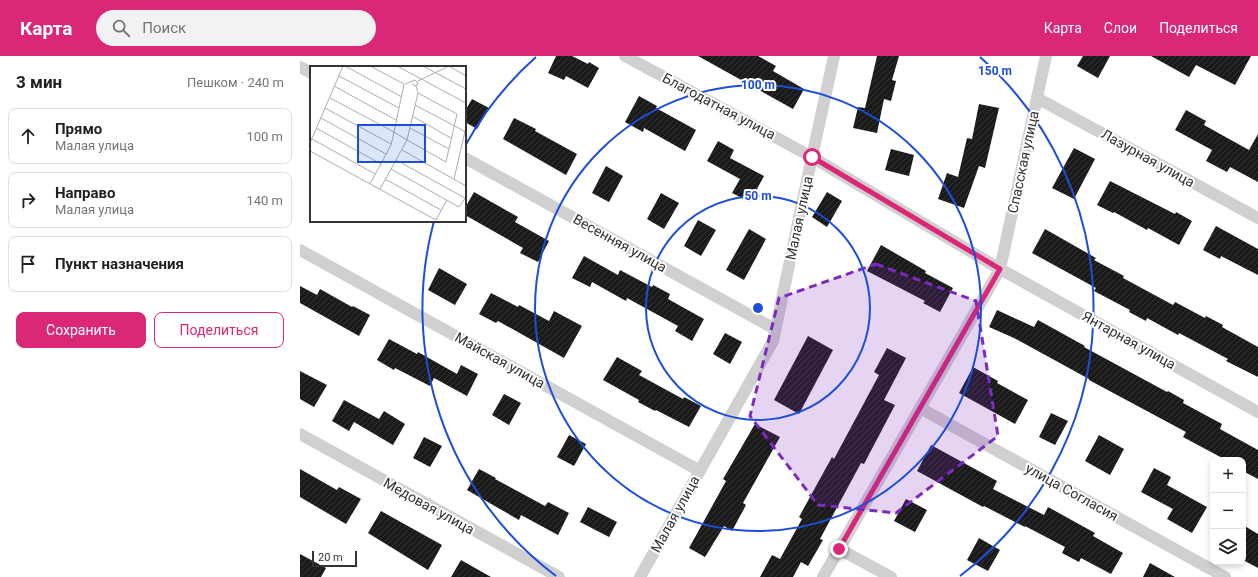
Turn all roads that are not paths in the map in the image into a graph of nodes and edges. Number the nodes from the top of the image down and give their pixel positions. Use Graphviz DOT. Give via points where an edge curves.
graph roads {
  1 [pos="625,56"];
  2 [pos="834,56"];
  3 [pos="1046,56"];
  4 [pos="300,67"];
  5 [pos="310,72"];
  6 [pos="1037,98"];
  7 [pos="812,157"];
  8 [pos="466,159"];
  9 [pos="1258,218"];
  10 [pos="300,250"];
  11 [pos="1000,269"];
  12 [pos="775,329"];
  13 [pos="920,408"];
  14 [pos="1258,412"];
  15 [pos="300,434"];
  16 [pos="700,471"];
  17 [pos="839,549"];
  18 [pos="559,577"];
  19 [pos="640,577"];
  20 [pos="823,577"];
  21 [pos="891,577"];
  22 [pos="1225,577"];
  1 -- 7 [label="street, Благодатная улица"];
  2 -- 7 [label="street"];
  3 -- 6 [label="street, Спасская улица"];
  4 -- 5 [label="street"];
  6 -- 9 [label="street, Лазурная улица"];
  6 -- 11 [label="street, Спасская улица"];
  7 -- 11 [label="street, Малая улица"];
  7 -- 12 [label="street, Малая улица"];
  8 -- 12 [label="street, Весенняя улица"];
  10 -- 16 [label="street, Майская улица"];
  11 -- 13 [label="street"];
  11 -- 14 [label="street, Янтарная улица"];
  12 -- 16 [label="street, Малая улица" via="773,341"];
  13 -- 17 [label="street"];
  13 -- 22 [label="street, улица Согласия"];
  15 -- 18 [label="street, Медовая улица"];
  16 -- 19 [label="street, Малая улица"];
  17 -- 20 [label="street"];
  17 -- 21 [label="street"];
}
